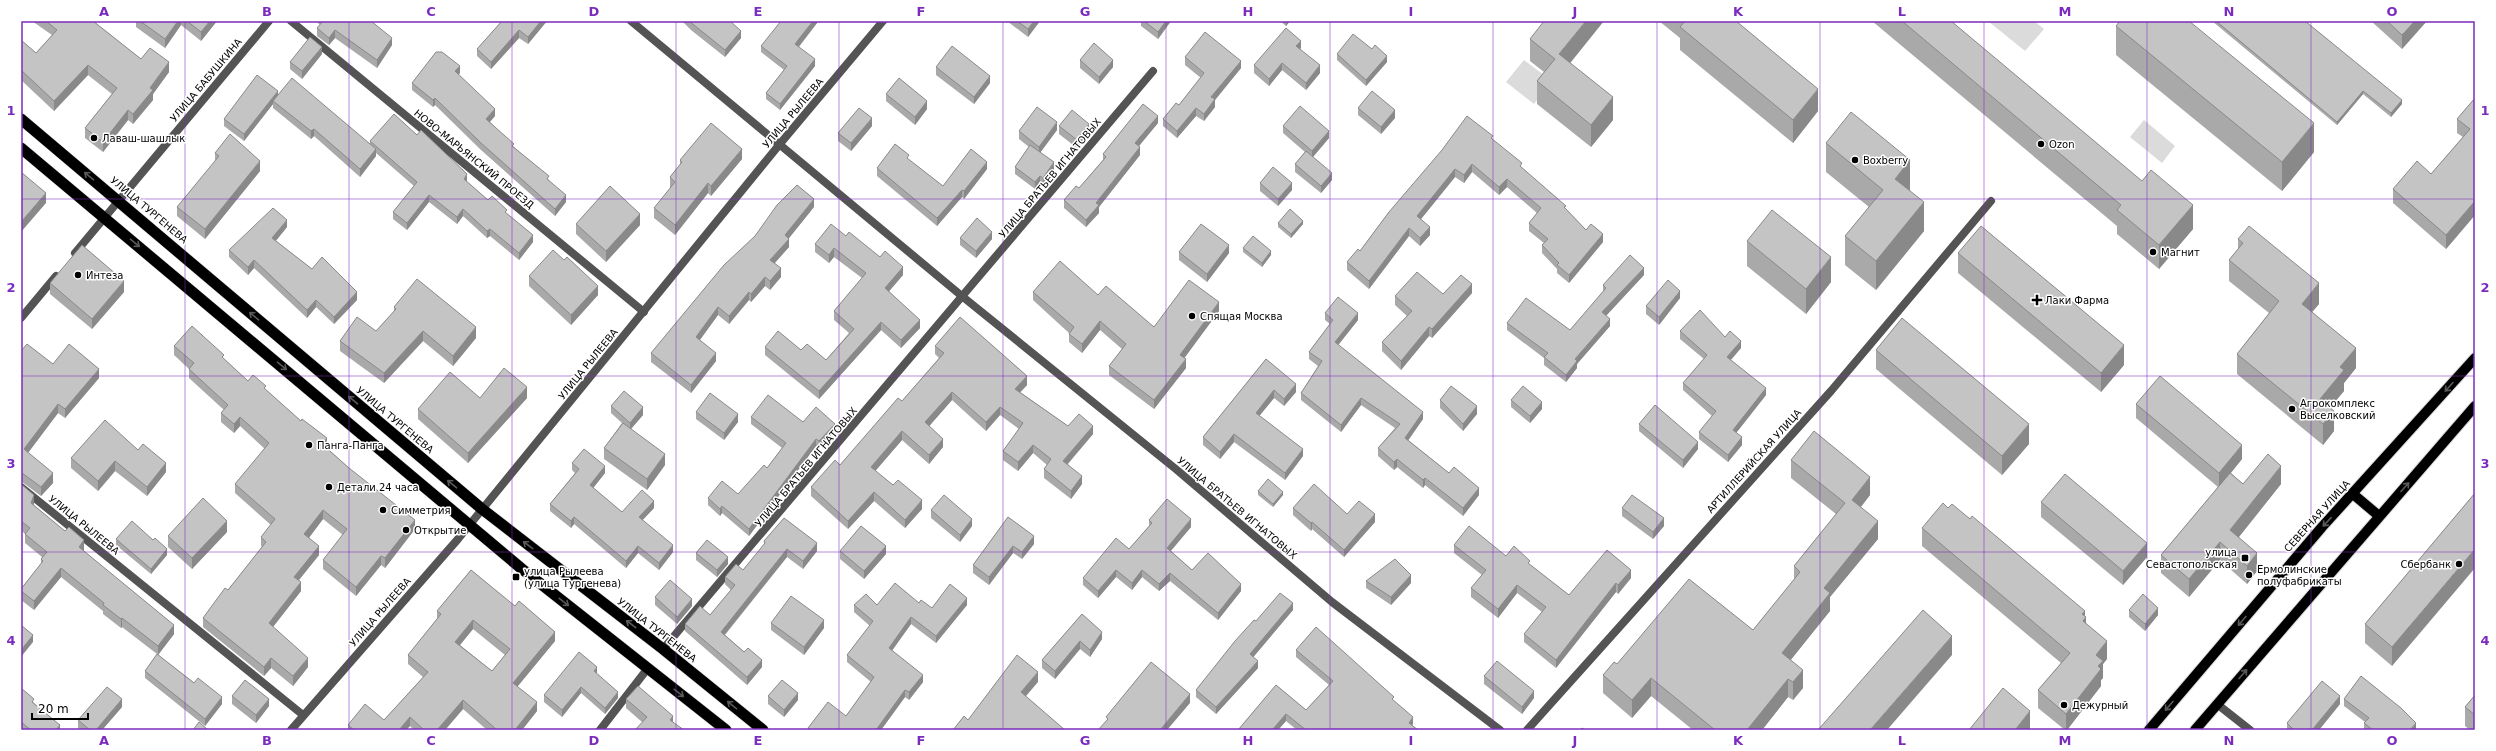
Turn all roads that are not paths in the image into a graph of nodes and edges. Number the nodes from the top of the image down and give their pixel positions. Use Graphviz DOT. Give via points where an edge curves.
graph roads {
  1 [pos="269,21"];
  2 [pos="291,21"];
  3 [pos="631,21"];
  4 [pos="884,21"];
  5 [pos="1153,71"];
  6 [pos="21,118"];
  7 [pos="779,145"];
  8 [pos="21,148"];
  9 [pos="119,201"];
  10 [pos="1991,201"];
  11 [pos="105,218"];
  12 [pos="70,260"];
  13 [pos="60,272"];
  14 [pos="963,298"];
  15 [pos="644,312"];
  16 [pos="21,318"];
  17 [pos="2475,358"];
  18 [pos="2475,406"];
  19 [pos="21,487"];
  20 [pos="2353,494"];
  21 [pos="482,509"];
  22 [pos="2379,516"];
  23 [pos="470,524"];
  24 [pos="663,649"];
  25 [pos="648,668"];
  26 [pos="2217,704"];
  27 [pos="303,715"];
  28 [pos="291,730"];
  29 [pos="600,730"];
  30 [pos="726,730"];
  31 [pos="762,730"];
  32 [pos="1500,730"];
  33 [pos="1527,730"];
  34 [pos="2149,730"];
  35 [pos="2194,730"];
  36 [pos="2250,730"];
  1 -- 9 [label="street, УЛИЦА БАБУШКИНА"];
  2 -- 15 [label="street, НОВО-МАРЬЯНСКИЙ ПРОЕЗД"];
  3 -- 7 [label="street, УЛИЦА БРАТЬЕВ ИГНАТОВЫХ"];
  4 -- 7 [label="street, УЛИЦА РЫЛЕЕВА"];
  5 -- 14 [label="street, УЛИЦА БРАТЬЕВ ИГНАТОВЫХ"];
  9 -- 6 [label="highway, УЛИЦА ТУРГЕНЕВА, one-way"];
  7 -- 14 [label="street, УЛИЦА БРАТЬЕВ ИГНАТОВЫХ"];
  7 -- 15 [label="street, УЛИЦА РЫЛЕЕВА"];
  8 -- 11 [label="highway"];
  9 -- 11 [label="street, УЛИЦА БАБУШКИНА"];
  21 -- 9 [label="highway, УЛИЦА ТУРГЕНЕВА, one-way"];
  10 -- 33 [label="street, АРТИЛЛЕРИЙСКАЯ УЛИЦА" via="1831,391"];
  11 -- 12 [label="street, УЛИЦА БАБУШКИНА"];
  11 -- 23 [label="highway, one-way"];
  13 -- 16 [label="street"];
  14 -- 24 [label="street, УЛИЦА БРАТЬЕВ ИГНАТОВЫХ"];
  14 -- 32 [label="street, УЛИЦА БРАТЬЕВ ИГНАТОВЫХ" via="1177,470 1332,602"];
  15 -- 21 [label="street, УЛИЦА РЫЛЕЕВА"];
  17 -- 20 [label="main road, СЕВЕРНАЯ УЛИЦА, one-way"];
  22 -- 18 [label="main road, one-way"];
  19 -- 27 [label="street, УЛИЦА РЫЛЕЕВА"];
  20 -- 22 [label="main road"];
  20 -- 34 [label="main road, СЕВЕРНАЯ УЛИЦА, one-way"];
  21 -- 23 [label="street, УЛИЦА РЫЛЕЕВА"];
  24 -- 21 [label="highway, УЛИЦА ТУРГЕНЕВА, one-way"];
  26 -- 22 [label="main road, one-way"];
  23 -- 25 [label="highway, one-way"];
  23 -- 27 [label="street, УЛИЦА РЫЛЕЕВА"];
  31 -- 24 [label="highway, УЛИЦА ТУРГЕНЕВА, one-way"];
  25 -- 29 [label="street"];
  25 -- 30 [label="highway, one-way"];
  26 -- 35 [label="main road"];
  26 -- 36 [label="street"];
  27 -- 28 [label="street, УЛИЦА РЫЛЕЕВА"];
}
